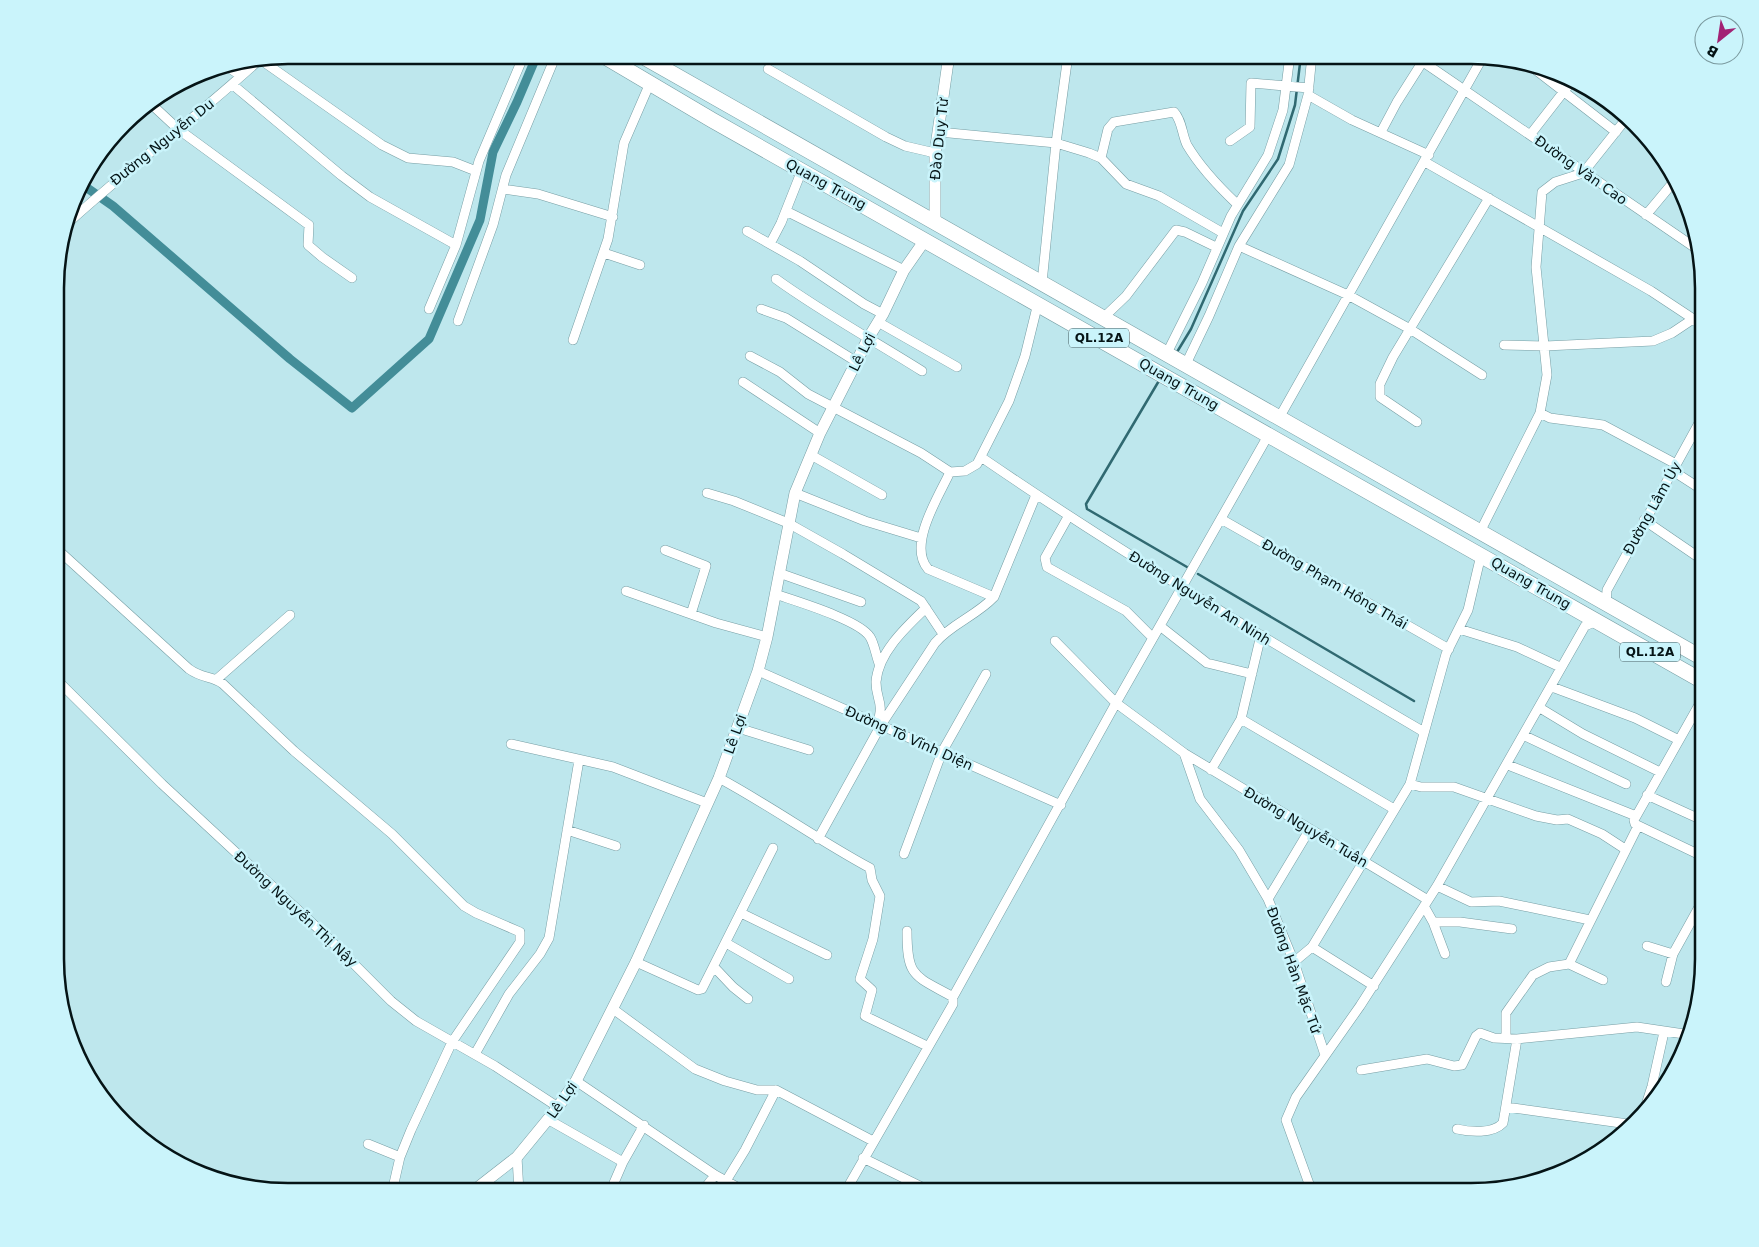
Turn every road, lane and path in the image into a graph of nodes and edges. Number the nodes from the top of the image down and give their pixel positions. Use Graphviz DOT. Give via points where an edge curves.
graph roads {
  1 [pos="520,64"];
  2 [pos="552,64"];
  3 [pos="617,64"];
  4 [pos="655,64"];
  5 [pos="948,64"];
  6 [pos="1067,64"];
  7 [pos="1290,64"];
  8 [pos="1310,64"];
  9 [pos="1421,64"];
  10 [pos="1427,64"];
  11 [pos="1479,64"];
  12 [pos="265,65"];
  13 [pos="252,67"];
  14 [pos="768,69"];
  15 [pos="233,70"];
  16 [pos="242,76"];
  17 [pos="1544,76"];
  18 [pos="650,83"];
  19 [pos="233,85"];
  20 [pos="1289,85"];
  21 [pos="1568,86"];
  22 [pos="1306,90"];
  23 [pos="1464,91"];
  24 [pos="1564,92"];
  25 [pos="722,104"];
  26 [pos="155,107"];
  27 [pos="712,120"];
  28 [pos="1623,123"];
  29 [pos="178,128"];
  30 [pos="939,132"];
  31 [pos="1381,132"];
  32 [pos="1616,132"];
  33 [pos="1530,135"];
  34 [pos="1230,141"];
  35 [pos="1056,144"];
  36 [pos="936,153"];
  37 [pos="1101,158"];
  38 [pos="1427,158"];
  39 [pos="802,170"];
  40 [pos="476,171"];
  41 [pos="1583,173"];
  42 [pos="1670,186"];
  43 [pos="503,189"];
  44 [pos="1489,198"];
  45 [pos="1238,204"];
  46 [pos="786,211"];
  47 [pos="1646,215"];
  48 [pos="76,216"];
  49 [pos="612,217"];
  50 [pos="935,223"];
  51 [pos="1538,227"];
  52 [pos="747,230"];
  53 [pos="1223,233"];
  54 [pos="925,240"];
  55 [pos="770,244"];
  56 [pos="456,245"];
  57 [pos="1691,245"];
  58 [pos="1239,246"];
  59 [pos="1216,247"];
  60 [pos="604,253"];
  61 [pos="640,265"];
  62 [pos="904,270"];
  63 [pos="352,278"];
  64 [pos="776,279"];
  65 [pos="1042,283"];
  66 [pos="1348,295"];
  67 [pos="1038,303"];
  68 [pos="429,309"];
  69 [pos="761,309"];
  70 [pos="881,318"];
  71 [pos="1103,318"];
  72 [pos="1693,319"];
  73 [pos="458,321"];
  74 [pos="1410,329"];
  75 [pos="1093,335"];
  76 [pos="869,338"];
  77 [pos="573,340"];
  78 [pos="1150,345"];
  79 [pos="1504,345"];
  80 [pos="1546,346"];
  81 [pos="1166,354"];
  82 [pos="750,356"];
  83 [pos="857,362"];
  84 [pos="1140,362"];
  85 [pos="956,367"];
  86 [pos="1189,368"];
  87 [pos="922,371"];
  88 [pos="1482,375"];
  89 [pos="743,382"];
  90 [pos="1182,386"];
  91 [pos="833,408"];
  92 [pos="1540,413"];
  93 [pos="1279,418"];
  94 [pos="1417,422"];
  95 [pos="1695,430"];
  96 [pos="820,433"];
  97 [pos="1269,434"];
  98 [pos="811,455"];
  99 [pos="981,457"];
  100 [pos="1674,468"];
  101 [pos="950,472"];
  102 [pos="1695,484"];
  103 [pos="795,493"];
  104 [pos="707,494"];
  105 [pos="882,495"];
  106 [pos="1036,495"];
  107 [pos="1068,517"];
  108 [pos="1221,519"];
  109 [pos="1644,520"];
  110 [pos="788,523"];
  111 [pos="1480,532"];
  112 [pos="921,538"];
  113 [pos="665,550"];
  114 [pos="64,555"];
  115 [pos="1481,555"];
  116 [pos="1695,555"];
  117 [pos="779,572"];
  118 [pos="1182,587"];
  119 [pos="626,591"];
  120 [pos="775,594"];
  121 [pos="994,597"];
  122 [pos="861,602"];
  123 [pos="1606,604"];
  124 [pos="926,608"];
  125 [pos="692,614"];
  126 [pos="290,615"];
  127 [pos="1597,621"];
  128 [pos="1160,626"];
  129 [pos="1459,629"];
  130 [pos="943,634"];
  131 [pos="1260,636"];
  132 [pos="767,637"];
  133 [pos="1153,638"];
  134 [pos="1055,640"];
  135 [pos="1449,649"];
  136 [pos="1695,654"];
  137 [pos="880,666"];
  138 [pos="1560,668"];
  139 [pos="758,671"];
  140 [pos="986,674"];
  141 [pos="1252,674"];
  142 [pos="1695,677"];
  143 [pos="217,679"];
  144 [pos="64,687"];
  145 [pos="1552,687"];
  146 [pos="1116,703"];
  147 [pos="1540,708"];
  148 [pos="1695,712"];
  149 [pos="1241,719"];
  150 [pos="879,724"];
  151 [pos="738,728"];
  152 [pos="1424,732"];
  153 [pos="1523,735"];
  154 [pos="1679,740"];
  155 [pos="511,744"];
  156 [pos="808,750"];
  157 [pos="942,752"];
  158 [pos="1184,754"];
  159 [pos="579,760"];
  160 [pos="1508,765"];
  161 [pos="1210,770"];
  162 [pos="1660,772"];
  163 [pos="719,778"];
  164 [pos="1410,784"];
  165 [pos="1626,784"];
  166 [pos="1648,795"];
  167 [pos="1488,799"];
  168 [pos="707,803"];
  169 [pos="1061,805"];
  170 [pos="1394,809"];
  171 [pos="1695,817"];
  172 [pos="1637,821"];
  173 [pos="1310,829"];
  174 [pos="567,830"];
  175 [pos="818,839"];
  176 [pos="616,846"];
  177 [pos="772,848"];
  178 [pos="1625,849"];
  179 [pos="1695,852"];
  180 [pos="904,854"];
  181 [pos="1365,862"];
  182 [pos="1437,886"];
  183 [pos="1268,899"];
  184 [pos="1426,903"];
  185 [pos="741,913"];
  186 [pos="1695,915"];
  187 [pos="1590,920"];
  188 [pos="1433,922"];
  189 [pos="1512,929"];
  190 [pos="907,931"];
  191 [pos="726,943"];
  192 [pos="1647,946"];
  193 [pos="1312,947"];
  194 [pos="1445,954"];
  195 [pos="1674,954"];
  196 [pos="827,955"];
  197 [pos="636,962"];
  198 [pos="1294,962"];
  199 [pos="1569,964"];
  200 [pos="714,968"];
  201 [pos="789,979"];
  202 [pos="1603,980"];
  203 [pos="1666,982"];
  204 [pos="1374,986"];
  205 [pos="953,997"];
  206 [pos="748,999"];
  207 [pos="613,1009"];
  208 [pos="1664,1032"];
  209 [pos="1682,1034"];
  210 [pos="1506,1038"];
  211 [pos="1517,1039"];
  212 [pos="452,1042"];
  213 [pos="926,1046"];
  214 [pos="475,1054"];
  215 [pos="1325,1055"];
  216 [pos="1361,1070"];
  217 [pos="576,1081"];
  218 [pos="776,1090"];
  219 [pos="1649,1096"];
  220 [pos="558,1107"];
  221 [pos="1506,1107"];
  222 [pos="548,1120"];
  223 [pos="1624,1123"];
  224 [pos="644,1125"];
  225 [pos="1457,1129"];
  226 [pos="873,1141"];
  227 [pos="368,1144"];
  228 [pos="517,1157"];
  229 [pos="400,1158"];
  230 [pos="863,1158"];
  231 [pos="623,1162"];
  232 [pos="715,1175"];
  233 [pos="726,1181"];
  234 [pos="394,1183"];
  235 [pos="484,1183"];
  236 [pos="518,1183"];
  237 [pos="614,1183"];
  238 [pos="709,1183"];
  239 [pos="730,1183"];
  240 [pos="850,1183"];
  241 [pos="914,1183"];
  242 [pos="1309,1183"];
  1 -- 40 [label="street"];
  2 -- 43 [label="street"];
  3 -- 18 [label="highway, Quang Trung / QL.12A"];
  4 -- 25 [label="highway, Quang Trung / QL.12A"];
  5 -- 30 [label="street, Đào Duy Từ"];
  6 -- 35 [label="street"];
  7 -- 20 [label="street"];
  8 -- 22 [label="street"];
  9 -- 31 [label="street"];
  10 -- 23 [label="street, Đường Văn Cao"];
  11 -- 23 [label="street"];
  12 -- 40 [label="street" via="382,145 408,158 453,162"];
  13 -- 16 [label="street, Đường Nguyễn Du"];
  14 -- 36 [label="street" via="897,143"];
  15 -- 16 [label="street"];
  16 -- 19 [label="street, Đường Nguyễn Du"];
  17 -- 24 [label="street"];
  18 -- 27 [label="highway, Quang Trung / QL.12A"];
  18 -- 49 [label="street" via="623,148"];
  19 -- 29 [label="street, Đường Nguyễn Du"];
  19 -- 56 [label="street" via="370,197"];
  20 -- 22 [label="street"];
  20 -- 34 [label="street" via="1251,83 1250,127"];
  20 -- 45 [label="street" via="1268,156"];
  21 -- 24 [label="street"];
  22 -- 31 [label="street" via="1341,114"];
  22 -- 58 [label="street" via="1289,165"];
  23 -- 33 [label="street, Đường Văn Cao"];
  23 -- 38 [label="street"];
  24 -- 32 [label="street"];
  24 -- 33 [label="street"];
  25 -- 27 [label="highway"];
  25 -- 50 [label="highway, Quang Trung / QL.12A"];
  26 -- 29 [label="street"];
  27 -- 39 [label="highway, Quang Trung / QL.12A"];
  28 -- 32 [label="street"];
  29 -- 48 [label="street, Đường Nguyễn Du"];
  29 -- 63 [label="street" via="310,225 308,245"];
  30 -- 35 [label="street"];
  30 -- 36 [label="street, Đào Duy Từ"];
  31 -- 38 [label="street"];
  32 -- 41 [label="street"];
  33 -- 41 [label="street, Đường Văn Cao"];
  35 -- 37 [label="street"];
  35 -- 65 [label="street"];
  36 -- 50 [label="street, Đào Duy Từ"];
  37 -- 45 [label="street" via="1108,129 1114,122 1174,112 1187,145 1218,186"];
  37 -- 53 [label="street" via="1126,184 1159,196"];
  38 -- 44 [label="street"];
  38 -- 66 [label="street"];
  39 -- 46 [label="street"];
  39 -- 54 [label="highway, Quang Trung / QL.12A"];
  40 -- 56 [label="street" via="467,214"];
  41 -- 47 [label="street, Đường Văn Cao"];
  41 -- 51 [label="street" via="1545,188"];
  42 -- 47 [label="street"];
  43 -- 49 [label="street" via="538,194"];
  43 -- 73 [label="street" via="494,225"];
  44 -- 51 [label="street"];
  44 -- 74 [label="street"];
  45 -- 53 [label="street"];
  46 -- 55 [label="street"];
  46 -- 62 [label="street"];
  47 -- 57 [label="street, Đường Văn Cao"];
  49 -- 60 [label="street"];
  50 -- 54 [label="highway"];
  50 -- 65 [label="highway, Quang Trung / QL.12A"];
  51 -- 72 [label="street" via="1651,291"];
  51 -- 80 [label="street" via="1536,267"];
  52 -- 55 [label="street"];
  53 -- 59 [label="street"];
  54 -- 62 [label="street, Lê Lợi"];
  54 -- 67 [label="highway, Quang Trung / QL.12A"];
  55 -- 70 [label="street"];
  56 -- 68 [label="street"];
  58 -- 66 [label="street"];
  58 -- 86 [label="street"];
  59 -- 71 [label="street" via="1176,230 1126,296"];
  59 -- 81 [label="street" via="1202,283"];
  60 -- 61 [label="street"];
  60 -- 77 [label="street"];
  62 -- 70 [label="street, Lê Lợi"];
  64 -- 76 [label="street" via="831,318"];
  65 -- 71 [label="highway, Quang Trung / QL.12A"];
  66 -- 74 [label="street"];
  66 -- 93 [label="street"];
  67 -- 75 [label="highway, Quang Trung / QL.12A"];
  67 -- 99 [label="street" via="1014,389"];
  69 -- 83 [label="street" via="786,318"];
  70 -- 76 [label="street, Lê Lợi"];
  70 -- 85 [label="street"];
  71 -- 75 [label="highway"];
  71 -- 78 [label="highway, Quang Trung / QL.12A"];
  72 -- 80 [label="street" via="1653,341"];
  74 -- 88 [label="street"];
  74 -- 94 [label="street" via="1378,392 1380,397"];
  75 -- 84 [label="highway, Quang Trung / QL.12A"];
  76 -- 83 [label="street, Lê Lợi"];
  76 -- 87 [label="street"];
  78 -- 81 [label="highway, Quang Trung / QL.12A"];
  78 -- 84 [label="highway"];
  79 -- 80 [label="street"];
  80 -- 92 [label="street" via="1547,375"];
  81 -- 86 [label="highway, Quang Trung / QL.12A"];
  82 -- 91 [label="street" via="768,364"];
  83 -- 91 [label="street, Lê Lợi"];
  84 -- 90 [label="highway, Quang Trung / QL.12A"];
  86 -- 90 [label="highway"];
  86 -- 93 [label="highway, Quang Trung / QL.12A"];
  89 -- 96 [label="street"];
  90 -- 97 [label="highway, Quang Trung / QL.12A"];
  91 -- 96 [label="street, Lê Lợi"];
  91 -- 101 [label="street" via="915,450"];
  92 -- 100 [label="street" via="1550,418 1602,425"];
  92 -- 111 [label="street"];
  93 -- 97 [label="highway"];
  93 -- 111 [label="highway, Quang Trung / QL.12A"];
  95 -- 100 [label="street, Đường Lâm Úy"];
  96 -- 98 [label="street, Lê Lợi"];
  97 -- 108 [label="street"];
  97 -- 115 [label="highway, Quang Trung / QL.12A"];
  98 -- 103 [label="street, Lê Lợi"];
  98 -- 105 [label="street"];
  99 -- 101 [label="street" via="970,470"];
  99 -- 106 [label="street, Đường Nguyễn An Ninh"];
  100 -- 102 [label="street"];
  100 -- 109 [label="street, Đường Lâm Úy"];
  101 -- 112 [label="street"];
  103 -- 110 [label="street, Lê Lợi"];
  103 -- 112 [label="street" via="871,524"];
  104 -- 110 [label="street" via="734,501"];
  106 -- 107 [label="street, Đường Nguyễn An Ninh"];
  106 -- 121 [label="street"];
  107 -- 118 [label="street, Đường Nguyễn An Ninh"];
  107 -- 133 [label="street" via="1046,558 1047,566 1126,611"];
  108 -- 118 [label="street"];
  108 -- 135 [label="street, Đường Phạm Hồng Thái"];
  109 -- 116 [label="street"];
  109 -- 123 [label="street, Đường Lâm Úy" via="1607,590"];
  110 -- 117 [label="street, Lê Lợi"];
  110 -- 124 [label="street" via="912,595"];
  111 -- 123 [label="highway, Quang Trung / QL.12A"];
  112 -- 121 [label="street" via="923,562 928,569"];
  113 -- 125 [label="street" via="706,566"];
  114 -- 143 [label="street" via="189,669 202,678"];
  115 -- 127 [label="highway, Quang Trung / QL.12A"];
  115 -- 129 [label="street" via="1468,610"];
  117 -- 120 [label="street, Lê Lợi"];
  117 -- 122 [label="street"];
  118 -- 128 [label="street"];
  118 -- 131 [label="street, Đường Nguyễn An Ninh"];
  119 -- 125 [label="street"];
  120 -- 132 [label="street, Lê Lợi"];
  120 -- 137 [label="street" via="826,612 867,633"];
  121 -- 130 [label="street" via="982,610"];
  123 -- 127 [label="highway"];
  123 -- 136 [label="highway, Quang Trung / QL.12A"];
  124 -- 130 [label="street"];
  124 -- 137 [label="street" via="895,640"];
  125 -- 132 [label="street"];
  126 -- 143 [label="street"];
  127 -- 138 [label="street" via="1585,626"];
  127 -- 142 [label="highway, Quang Trung / QL.12A"];
  128 -- 133 [label="street"];
  128 -- 141 [label="street" via="1208,663"];
  129 -- 135 [label="street"];
  129 -- 138 [label="street" via="1517,647"];
  130 -- 150 [label="street"];
  131 -- 141 [label="street"];
  131 -- 152 [label="street, Đường Nguyễn An Ninh"];
  132 -- 139 [label="street, Lê Lợi"];
  133 -- 146 [label="street"];
  134 -- 146 [label="street"];
  135 -- 152 [label="street"];
  137 -- 150 [label="street" via="876,685 882,709"];
  138 -- 145 [label="street"];
  139 -- 150 [label="street, Đường Tô Vĩnh Diện"];
  139 -- 151 [label="street, Lê Lợi"];
  140 -- 157 [label="street"];
  141 -- 149 [label="street"];
  143 -- 212 [label="street" via="294,751 392,834 464,906 520,932 520,942"];
  144 -- 212 [label="street, Đường Nguyễn Thị Nậy" via="391,1001 416,1021"];
  145 -- 147 [label="street"];
  145 -- 154 [label="street" via="1635,718"];
  146 -- 158 [label="street"];
  146 -- 169 [label="street"];
  147 -- 153 [label="street"];
  147 -- 162 [label="street" via="1583,734"];
  148 -- 154 [label="street"];
  149 -- 161 [label="street"];
  149 -- 170 [label="street"];
  150 -- 157 [label="street, Đường Tô Vĩnh Diện"];
  150 -- 175 [label="street"];
  151 -- 156 [label="street"];
  151 -- 163 [label="street, Lê Lợi"];
  152 -- 164 [label="street"];
  153 -- 160 [label="street"];
  153 -- 165 [label="street"];
  154 -- 162 [label="street"];
  155 -- 159 [label="street"];
  157 -- 169 [label="street, Đường Tô Vĩnh Diện"];
  157 -- 180 [label="street"];
  158 -- 161 [label="street, Đường Nguyễn Tuân"];
  158 -- 183 [label="street, Đường Hàn Mặc Tử" via="1200,799 1239,850"];
  159 -- 168 [label="street" via="629,773"];
  159 -- 174 [label="street"];
  160 -- 167 [label="street"];
  160 -- 172 [label="street"];
  161 -- 173 [label="street, Đường Nguyễn Tuân"];
  162 -- 166 [label="street"];
  163 -- 168 [label="street, Lê Lợi"];
  163 -- 175 [label="street"];
  164 -- 167 [label="street" via="1454,787"];
  164 -- 170 [label="street"];
  166 -- 171 [label="street"];
  166 -- 172 [label="street"];
  167 -- 178 [label="street" via="1536,816 1557,820 1568,818"];
  167 -- 182 [label="street"];
  168 -- 197 [label="street, Lê Lợi"];
  169 -- 205 [label="street"];
  170 -- 181 [label="street"];
  172 -- 178 [label="street"];
  172 -- 179 [label="street"];
  173 -- 181 [label="street, Đường Nguyễn Tuân"];
  173 -- 183 [label="street"];
  174 -- 176 [label="street"];
  174 -- 214 [label="street" via="548,938 540,954 509,994"];
  175 -- 213 [label="street" via="870,868 879,892 873,939 860,980 872,990 865,1016"];
  177 -- 185 [label="street"];
  178 -- 187 [label="street"];
  181 -- 184 [label="street, Đường Nguyễn Tuân"];
  181 -- 193 [label="street"];
  182 -- 184 [label="street"];
  182 -- 187 [label="street" via="1471,902 1499,901"];
  183 -- 198 [label="street, Đường Hàn Mặc Tử"];
  184 -- 188 [label="street"];
  184 -- 204 [label="street"];
  185 -- 191 [label="street"];
  185 -- 196 [label="street"];
  186 -- 195 [label="street"];
  187 -- 199 [label="street"];
  188 -- 189 [label="street"];
  188 -- 194 [label="street"];
  190 -- 205 [label="street" via="907,957 913,973"];
  191 -- 200 [label="street"];
  191 -- 201 [label="street"];
  192 -- 195 [label="street"];
  193 -- 198 [label="street"];
  193 -- 204 [label="street"];
  195 -- 203 [label="street"];
  197 -- 200 [label="street" via="698,990 706,986"];
  197 -- 207 [label="street, Lê Lợi"];
  198 -- 215 [label="street, Đường Hàn Mặc Tử"];
  199 -- 202 [label="street"];
  199 -- 210 [label="street" via="1549,967 1533,975 1506,1013"];
  200 -- 206 [label="street" via="732,988"];
  204 -- 215 [label="street"];
  205 -- 213 [label="street" via="952,1004"];
  207 -- 217 [label="street, Lê Lợi"];
  207 -- 218 [label="street" via="672,1054 702,1072 757,1090"];
  208 -- 209 [label="street"];
  208 -- 211 [label="street" via="1630,1026"];
  208 -- 219 [label="street"];
  210 -- 211 [label="street"];
  210 -- 216 [label="street" via="1478,1034 1465,1062 1459,1066 1427,1059"];
  211 -- 221 [label="street"];
  212 -- 214 [label="street, Đường Nguyễn Thị Nậy"];
  212 -- 229 [label="street"];
  213 -- 226 [label="street"];
  214 -- 220 [label="street, Đường Nguyễn Thị Nậy"];
  215 -- 242 [label="street" via="1296,1098 1286,1120"];
  217 -- 220 [label="street, Lê Lợi"];
  217 -- 224 [label="street"];
  218 -- 226 [label="street"];
  218 -- 233 [label="street" via="746,1150"];
  220 -- 222 [label="street, Lê Lợi"];
  221 -- 223 [label="street"];
  221 -- 225 [label="street" via="1500,1126 1475,1132"];
  222 -- 228 [label="street, Lê Lợi"];
  222 -- 231 [label="street"];
  224 -- 231 [label="street"];
  224 -- 232 [label="street"];
  226 -- 230 [label="street"];
  227 -- 229 [label="street"];
  228 -- 235 [label="street, Lê Lợi"];
  228 -- 236 [label="street"];
  229 -- 234 [label="street"];
  230 -- 240 [label="street"];
  230 -- 241 [label="street"];
  231 -- 237 [label="street"];
  232 -- 233 [label="street"];
  232 -- 238 [label="street"];
  233 -- 239 [label="street"];
}
